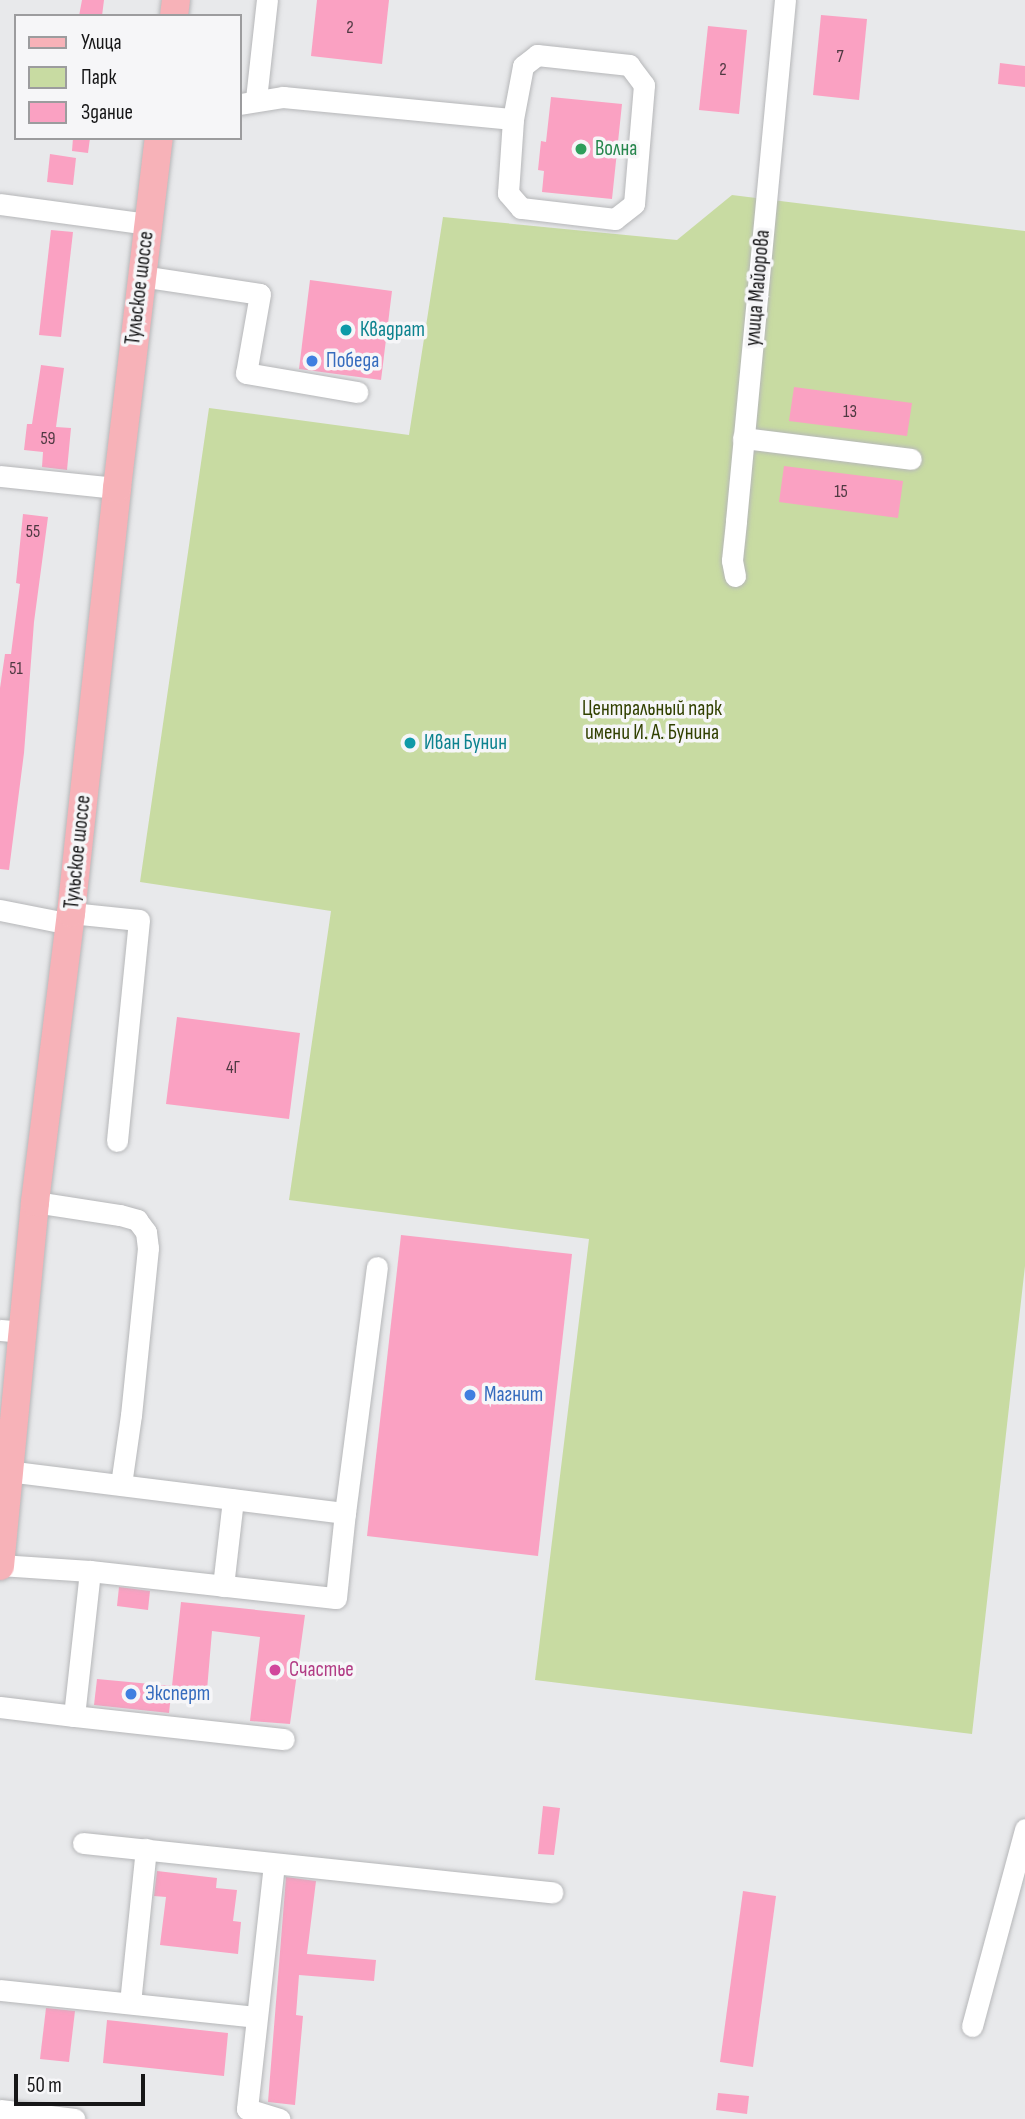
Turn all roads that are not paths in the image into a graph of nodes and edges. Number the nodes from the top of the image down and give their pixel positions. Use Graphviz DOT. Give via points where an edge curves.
graph roads {
  1 [pos="267,0"];
  2 [pos="785,0"];
  3 [pos="248,102"];
  4 [pos="513,119"];
  5 [pos="159,140"];
  6 [pos="0,204"];
  7 [pos="148,224"];
  8 [pos="141,276"];
  9 [pos="356,392"];
  10 [pos="743,438"];
  11 [pos="911,459"];
  12 [pos="0,477"];
  13 [pos="117,488"];
  14 [pos="735,576"];
  15 [pos="0,910"];
  16 [pos="71,919"];
  17 [pos="117,1141"];
  18 [pos="35,1202"];
  19 [pos="377,1267"];
  20 [pos="10,1331"];
  21 [pos="9,1471"];
  22 [pos="121,1485"];
  23 [pos="233,1500"];
  24 [pos="345,1513"];
  25 [pos="0,1566"];
  26 [pos="90,1571"];
  27 [pos="223,1586"];
  28 [pos="0,1707"];
  29 [pos="74,1716"];
  30 [pos="284,1739"];
  31 [pos="1025,1829"];
  32 [pos="83,1843"];
  33 [pos="146,1849"];
  34 [pos="274,1864"];
  35 [pos="552,1892"];
  36 [pos="0,1990"];
  37 [pos="130,2003"];
  38 [pos="256,2017"];
  39 [pos="972,2026"];
  40 [pos="0,2110"];
  41 [pos="74,2119"];
  42 [pos="279,2119"];
  1 -- 3 [label="street"];
  2 -- 10 [label="street, улица Майорова"];
  3 -- 4 [label="street" via="283,97"];
  4 -- 4 [label="street" via="523,66 537,55 629,65 644,85 634,204 615,219 520,208 508,192"];
  5 -- 7 [label="main road, Тульское шоссе"];
  6 -- 7 [label="street"];
  7 -- 8 [label="main road, Тульское шоссе"];
  8 -- 9 [label="street" via="260,293 246,373"];
  8 -- 13 [label="main road, Тульское шоссе"];
  10 -- 11 [label="street"];
  10 -- 14 [label="street, улица Майорова" via="732,560"];
  12 -- 13 [label="street"];
  13 -- 16 [label="main road, Тульское шоссе"];
  15 -- 16 [label="street"];
  16 -- 17 [label="street" via="139,919"];
  16 -- 18 [label="main road, Тульское шоссе"];
  18 -- 20 [label="main road, Тульское шоссе"];
  18 -- 22 [label="street" via="137,1220 146,1232 136,1373"];
  19 -- 24 [label="street"];
  20 -- 21 [label="main road, Тульское шоссе"];
  21 -- 22 [label="street"];
  21 -- 25 [label="main road, Тульское шоссе"];
  22 -- 23 [label="street"];
  23 -- 24 [label="street"];
  23 -- 27 [label="street"];
  24 -- 27 [label="street" via="336,1598"];
  25 -- 26 [label="street"];
  26 -- 27 [label="street"];
  26 -- 29 [label="street"];
  28 -- 29 [label="street"];
  29 -- 30 [label="street" via="213,1721"];
  31 -- 39 [label="street"];
  32 -- 33 [label="street"];
  33 -- 34 [label="street"];
  33 -- 37 [label="street"];
  34 -- 35 [label="street"];
  34 -- 38 [label="street"];
  36 -- 37 [label="street"];
  37 -- 38 [label="street"];
  38 -- 42 [label="street" via="247,2109"];
  40 -- 41 [label="street"];
}
